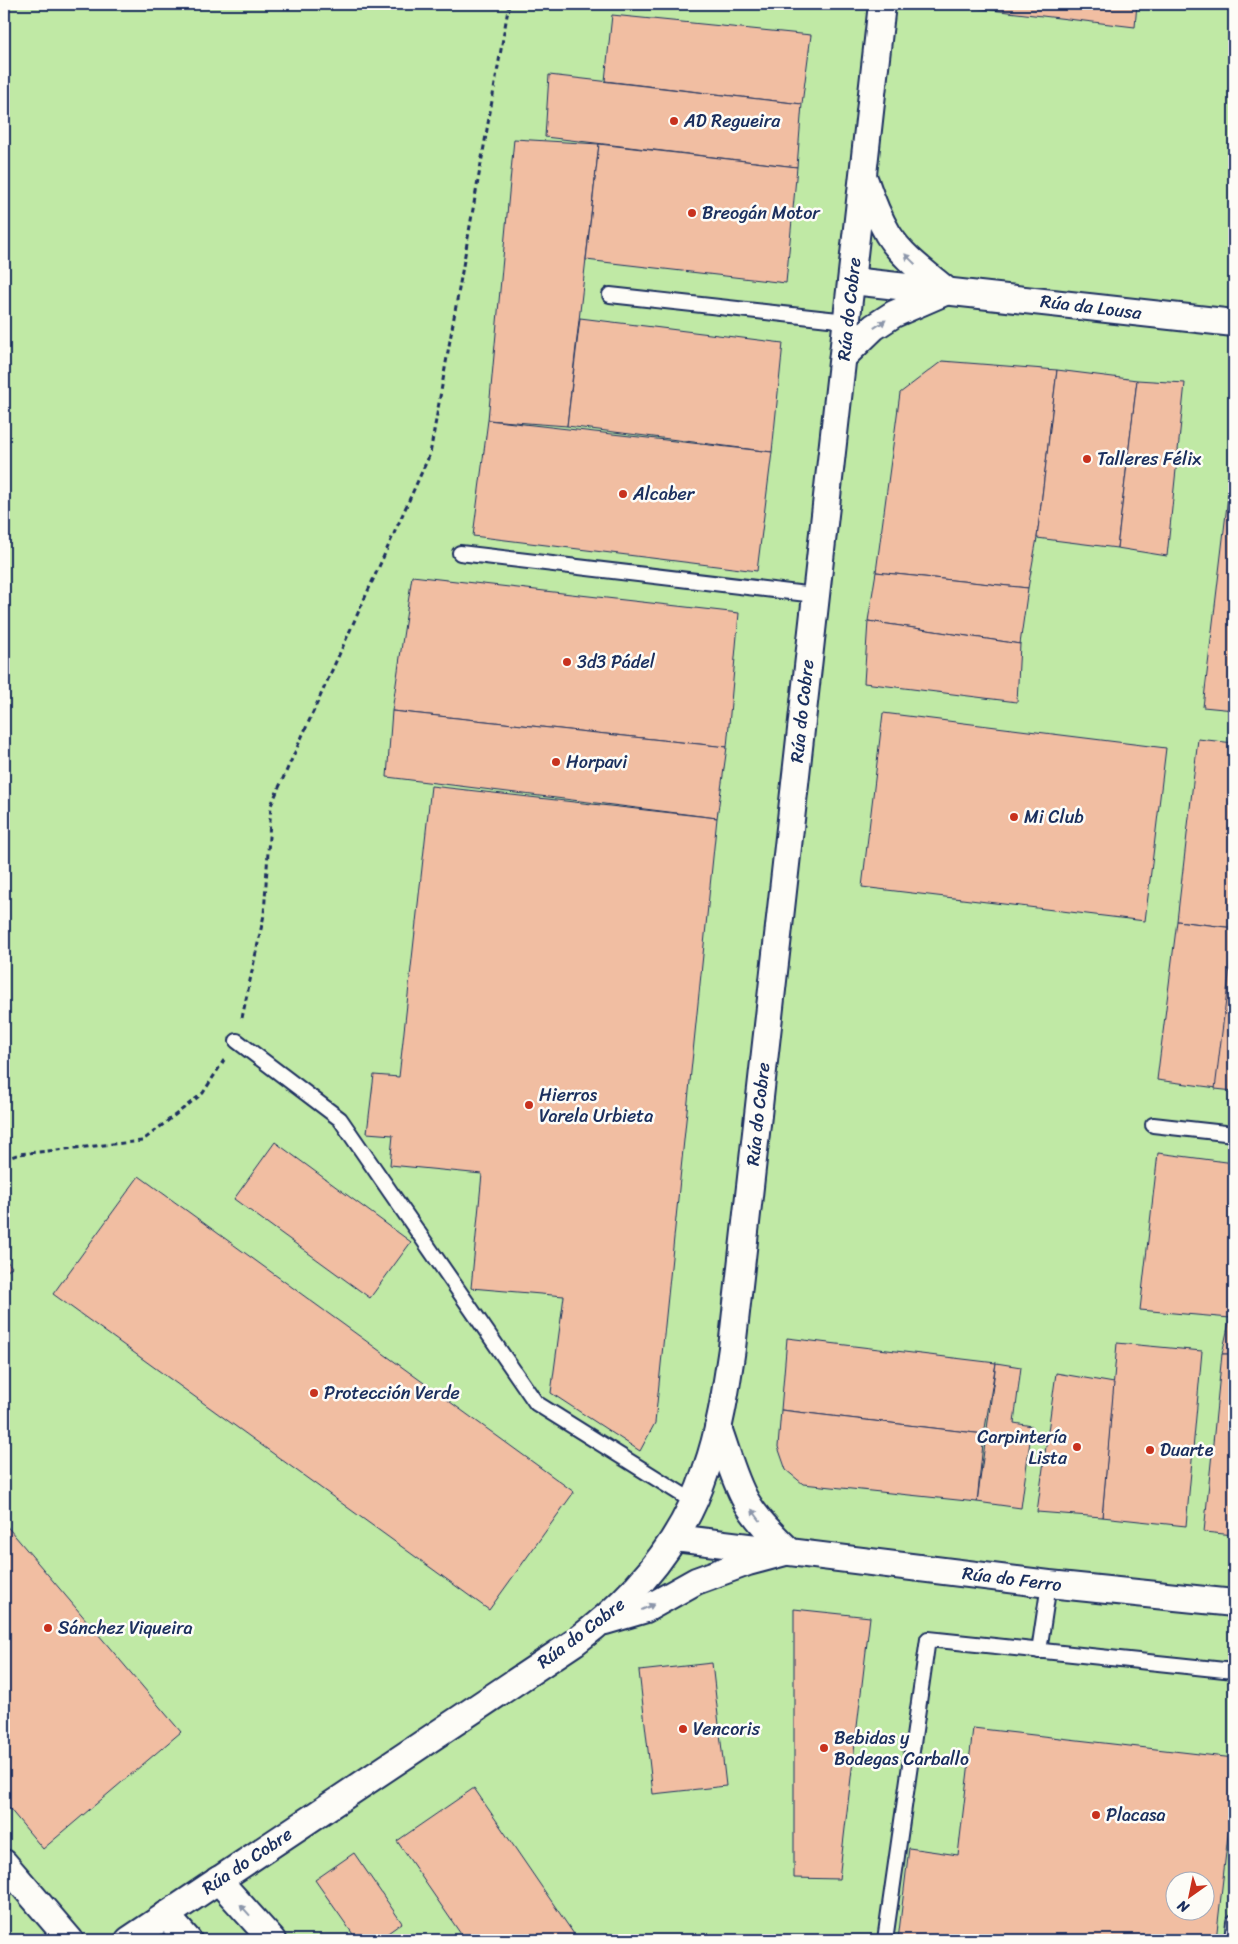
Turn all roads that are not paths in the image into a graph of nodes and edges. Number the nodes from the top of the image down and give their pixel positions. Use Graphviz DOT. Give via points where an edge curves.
graph roads {
  1 [pos="882,4"];
  2 [pos="863,175"];
  3 [pos="852,281"];
  4 [pos="947,291"];
  5 [pos="610,295"];
  6 [pos="848,321"];
  7 [pos="1234,323"];
  8 [pos="844,356"];
  9 [pos="460,553"];
  10 [pos="815,595"];
  11 [pos="237,1041"];
  12 [pos="1153,1125"];
  13 [pos="1234,1134"];
  14 [pos="718,1428"];
  15 [pos="694,1502"];
  16 [pos="675,1538"];
  17 [pos="789,1551"];
  18 [pos="1049,1584"];
  19 [pos="1234,1603"];
  20 [pos="602,1622"];
  21 [pos="1038,1651"];
  22 [pos="1234,1671"];
  23 [pos="4,1863"];
  24 [pos="218,1880"];
  25 [pos="166,1915"];
  26 [pos="1234,1922"];
  27 [pos="70,1940"];
  28 [pos="129,1940"];
  29 [pos="188,1940"];
  30 [pos="272,1940"];
  31 [pos="885,1940"];
  32 [pos="1232,1940"];
  1 -- 2 [label="street, Rúa do Cobre"];
  2 -- 3 [label="street, Rúa do Cobre"];
  4 -- 2 [label="street, one-way" via="889,236 876,213"];
  3 -- 4 [label="street, Rúa da Lousa"];
  3 -- 6 [label="street, Rúa do Cobre"];
  4 -- 7 [label="street, Rúa da Lousa"];
  8 -- 4 [label="street, Rúa da Lousa, one-way" via="874,327 894,314"];
  5 -- 6 [label="lane"];
  6 -- 8 [label="street, Rúa do Cobre"];
  8 -- 10 [label="street, Rúa do Cobre"];
  9 -- 10 [label="lane"];
  10 -- 14 [label="street, Rúa do Cobre" via="732,1348"];
  11 -- 15 [label="lane" via="340,1119 536,1403"];
  12 -- 13 [label="lane"];
  14 -- 15 [label="street, Rúa do Cobre"];
  17 -- 14 [label="street, one-way" via="747,1502 736,1481"];
  15 -- 16 [label="street, Rúa do Cobre"];
  16 -- 17 [label="street, Rúa do Ferro"];
  16 -- 20 [label="street, Rúa do Cobre" via="634,1592"];
  17 -- 18 [label="street, Rúa do Ferro"];
  20 -- 17 [label="street, Rúa do Ferro, one-way" via="646,1609 696,1581"];
  18 -- 19 [label="street, Rúa do Ferro"];
  18 -- 21 [label="lane"];
  20 -- 24 [label="street, Rúa do Cobre"];
  21 -- 22 [label="lane"];
  21 -- 31 [label="lane" via="928,1639"];
  23 -- 27 [label="street"];
  24 -- 25 [label="street, Rúa do Cobre"];
  30 -- 24 [label="street, one-way"];
  25 -- 28 [label="street, Rúa do Cobre"];
  25 -- 29 [label="street"];
  26 -- 32 [label="lane"];
}
